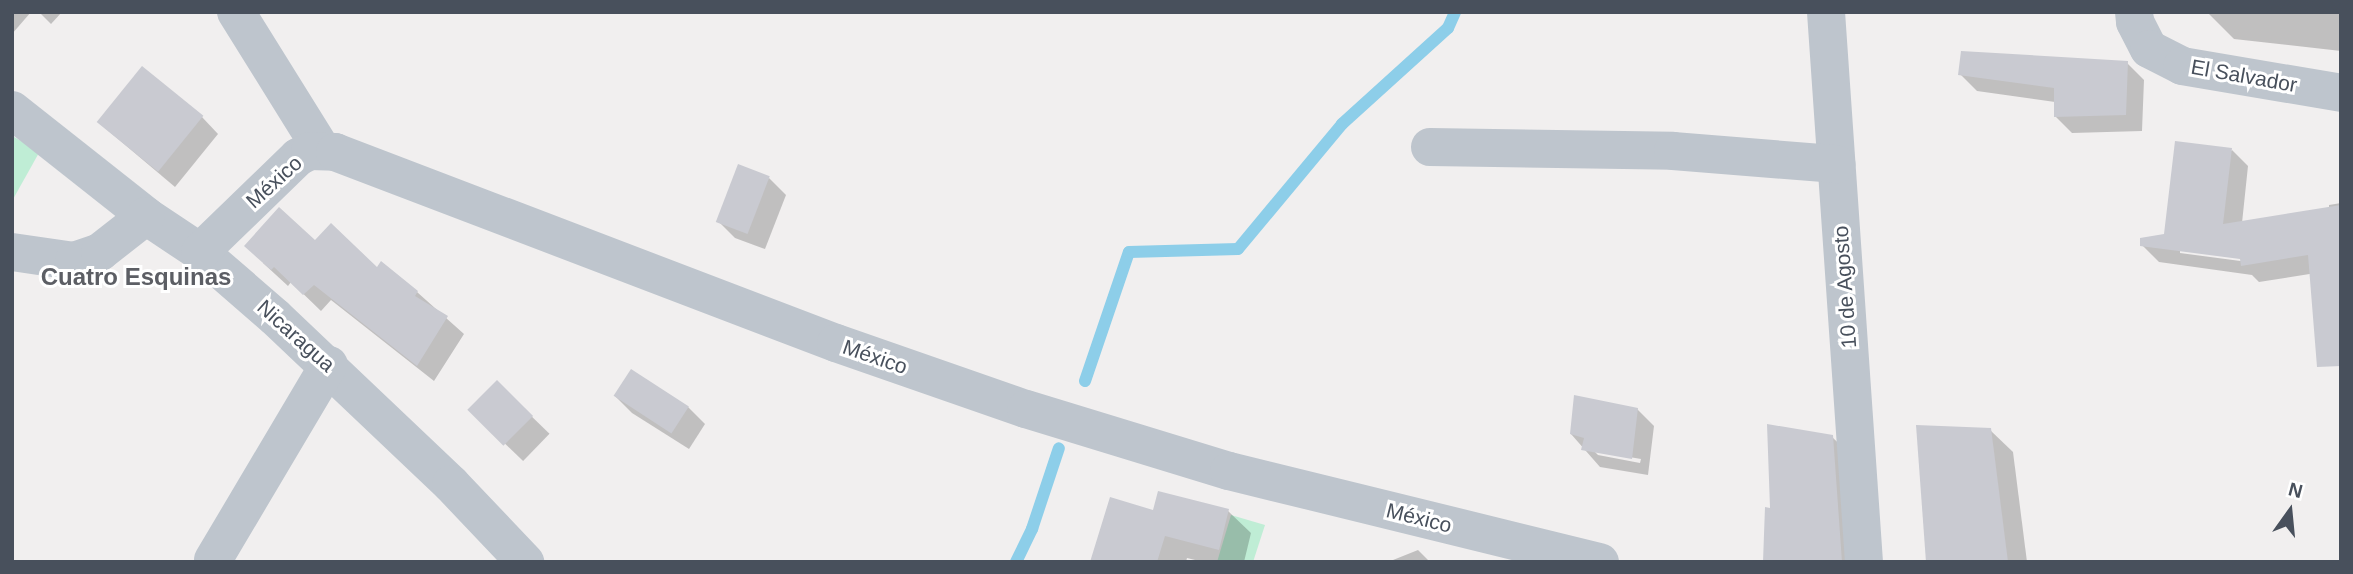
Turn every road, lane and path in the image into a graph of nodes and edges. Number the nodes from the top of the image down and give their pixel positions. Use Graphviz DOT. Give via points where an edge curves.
graph roads {
  1 [pos="236,12"];
  2 [pos="1826,12"];
  3 [pos="2134,12"];
  4 [pos="2341,93"];
  5 [pos="12,110"];
  6 [pos="1430,147"];
  7 [pos="322,150"];
  8 [pos="1836,164"];
  9 [pos="146,216"];
  10 [pos="200,252"];
  11 [pos="12,253"];
  12 [pos="329,365"];
  13 [pos="213,560"];
  14 [pos="524,562"];
  15 [pos="1600,562"];
  16 [pos="1864,562"];
  1 -- 7 [label="street"];
  2 -- 8 [label="street, 10 de Agosto"];
  3 -- 4 [label="street, El Salvador" via="2149,49 2182,66"];
  5 -- 9 [label="street, Nicaragua"];
  6 -- 8 [label="street" via="1673,151"];
  7 -- 10 [label="street, México" via="298,157"];
  7 -- 15 [label="street, México" via="836,343 1026,409 1229,471"];
  8 -- 16 [label="street, 10 de Agosto"];
  9 -- 10 [label="street, Nicaragua"];
  9 -- 11 [label="street" via="100,252 74,261"];
  10 -- 12 [label="street, Nicaragua"];
  12 -- 13 [label="street"];
  12 -- 14 [label="street, Nicaragua"];
}
